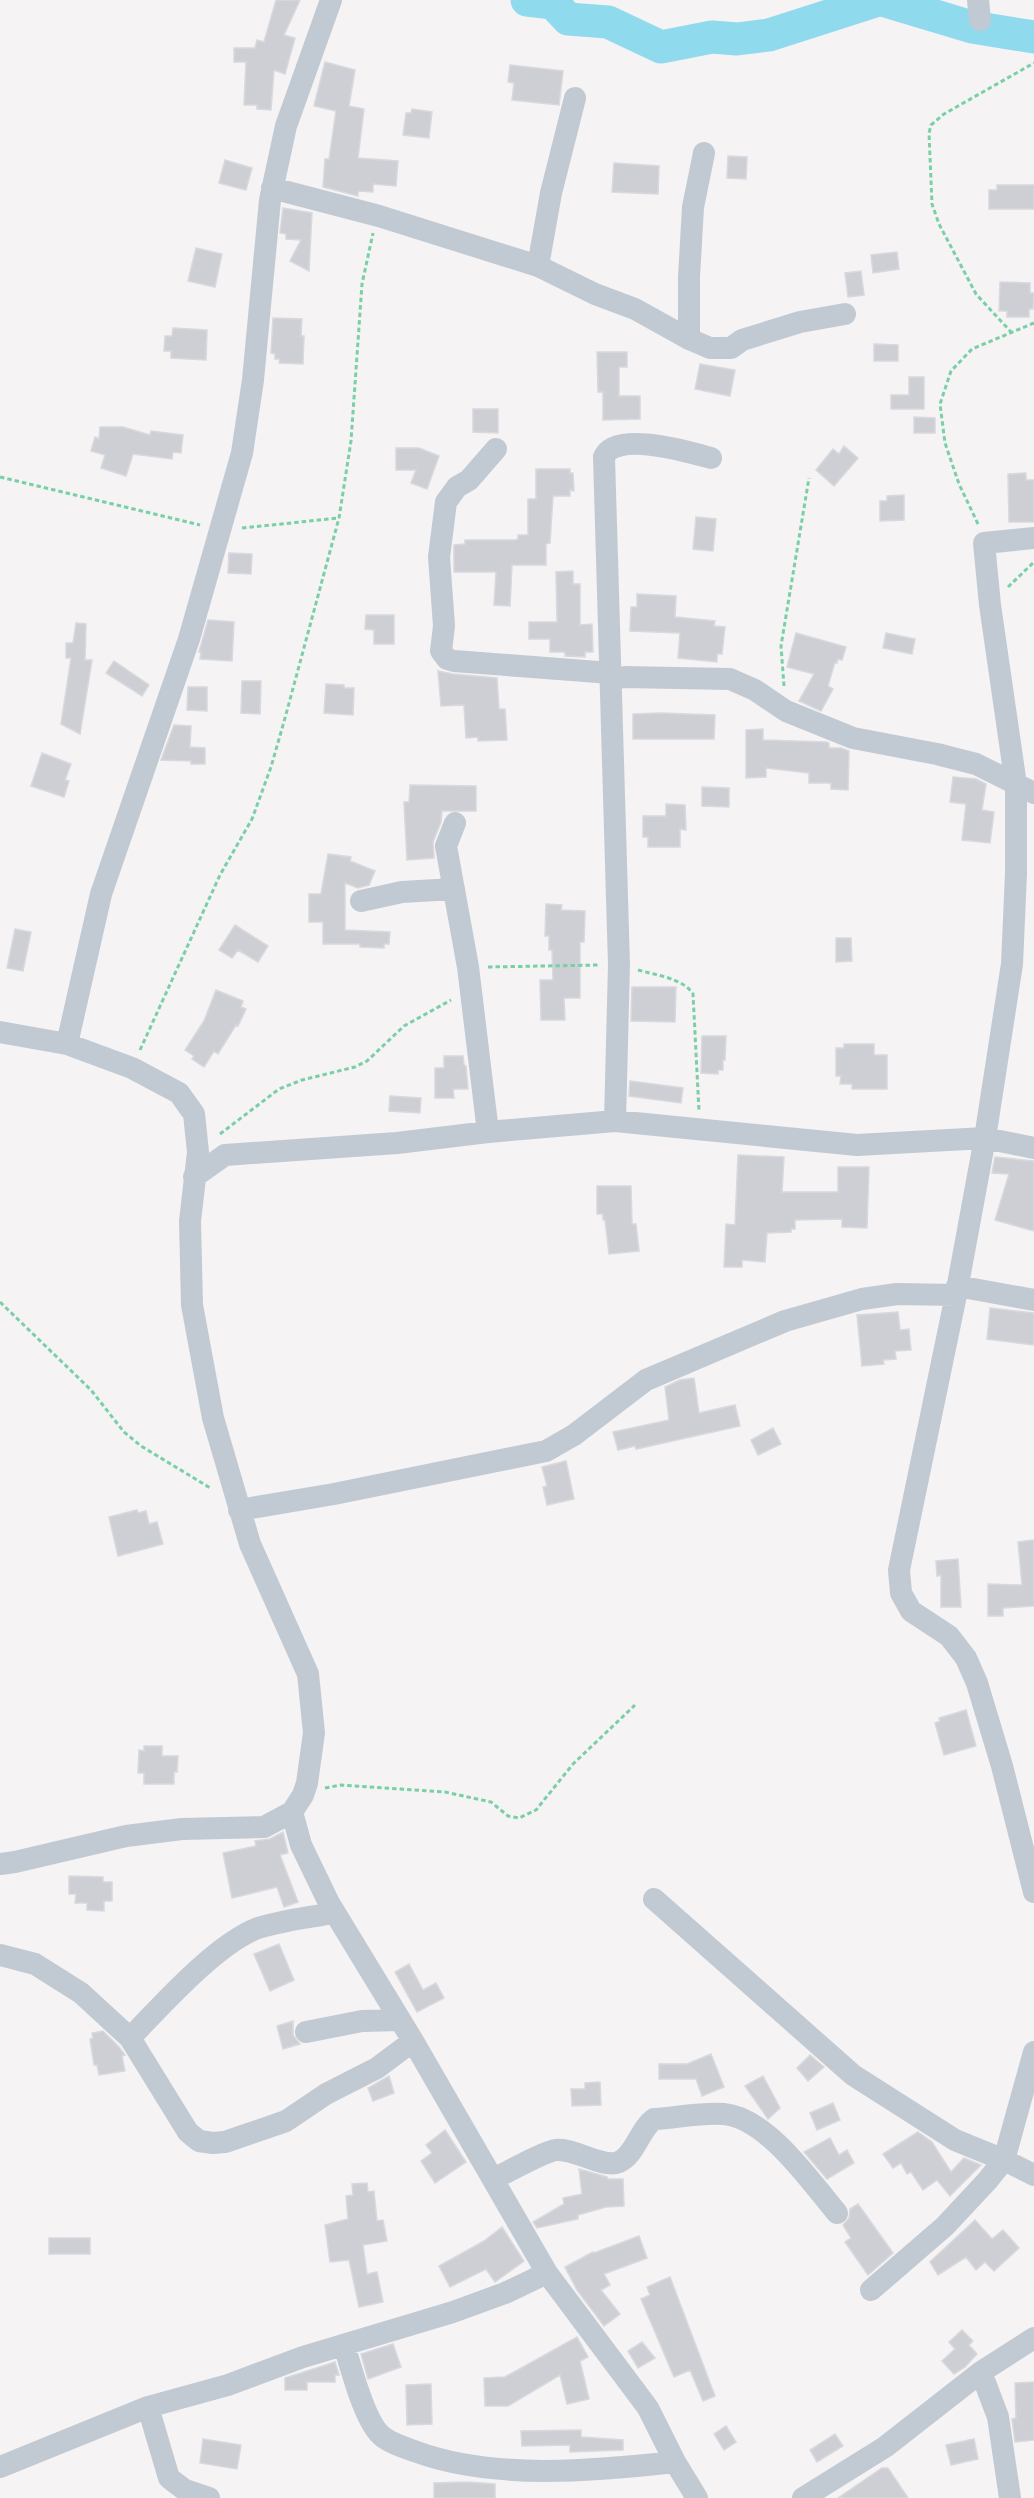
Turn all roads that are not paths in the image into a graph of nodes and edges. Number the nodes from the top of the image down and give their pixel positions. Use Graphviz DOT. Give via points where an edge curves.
graph roads {
  1 [pos="331,0"];
  2 [pos="575,98"];
  3 [pos="704,153"];
  4 [pos="272,188"];
  5 [pos="538,266"];
  6 [pos="845,314"];
  7 [pos="689,339"];
  8 [pos="496,449"];
  9 [pos="711,458"];
  10 [pos="1034,538"];
  11 [pos="611,676"];
  12 [pos="1025,789"];
  13 [pos="455,822"];
  14 [pos="454,889"];
  15 [pos="362,901"];
  16 [pos="0,1032"];
  17 [pos="67,1044"];
  18 [pos="195,1114"];
  19 [pos="615,1121"];
  20 [pos="488,1132"];
  21 [pos="985,1138"];
  22 [pos="219,1147"];
  23 [pos="1034,1148"];
  24 [pos="194,1177"];
  25 [pos="956,1291"];
  26 [pos="1034,1300"];
  27 [pos="238,1506"];
  28 [pos="298,1803"];
  29 [pos="0,1864"];
  30 [pos="1034,1892"];
  31 [pos="654,1899"];
  32 [pos="335,1912"];
  33 [pos="0,1955"];
  34 [pos="400,2020"];
  35 [pos="306,2032"];
  36 [pos="130,2038"];
  37 [pos="413,2042"];
  38 [pos="1034,2052"];
  39 [pos="1004,2160"];
  40 [pos="1034,2175"];
  41 [pos="493,2179"];
  42 [pos="837,2213"];
  43 [pos="548,2273"];
  44 [pos="871,2290"];
  45 [pos="1034,2338"];
  46 [pos="344,2345"];
  47 [pos="981,2372"];
  48 [pos="148,2407"];
  49 [pos="675,2462"];
  50 [pos="0,2467"];
  51 [pos="209,2498"];
  52 [pos="698,2498"];
  53 [pos="802,2498"];
  54 [pos="1011,2498"];
  1 -- 4 [label="street" via="286,126"];
  2 -- 5 [label="street" via="551,193"];
  3 -- 7 [label="street" via="693,207"];
  4 -- 5 [label="street" via="379,216"];
  4 -- 17 [label="street" via="242,453 189,639 101,894"];
  5 -- 7 [label="street" via="635,309"];
  6 -- 7 [label="street" via="800,321 742,340 731,348 710,348"];
  8 -- 11 [label="street" via="446,502 440,557 444,626 441,651 454,661"];
  9 -- 11 [label="street" via="664,445 614,446 607,450 604,523"];
  10 -- 12 [label="street" via="984,543 990,605"];
  11 -- 12 [label="street" via="730,679 786,711 853,738 976,765"];
  11 -- 19 [label="street" via="619,965"];
  12 -- 21 [label="street" via="1012,964"];
  13 -- 14 [label="street" via="446,846"];
  14 -- 15 [label="street" via="402,892"];
  14 -- 20 [label="street"];
  16 -- 17 [label="street"];
  17 -- 18 [label="street" via="132,1068 179,1093"];
  18 -- 22 [label="street"];
  18 -- 24 [label="street" via="198,1152"];
  19 -- 20 [label="street"];
  19 -- 21 [label="street" via="857,1145"];
  20 -- 22 [label="street" via="397,1143"];
  21 -- 23 [label="street"];
  21 -- 25 [label="street"];
  22 -- 24 [label="street"];
  24 -- 27 [label="street" via="190,1221 192,1305 213,1418"];
  25 -- 26 [label="street"];
  25 -- 27 [label="street" via="862,1299 785,1321 646,1380 574,1435 546,1451 345,1492"];
  25 -- 30 [label="street" via="899,1570 901,1593 911,1611 949,1636 966,1658 1002,1766"];
  27 -- 28 [label="street" via="250,1544 308,1674 314,1733 307,1783"];
  28 -- 29 [label="street" via="264,1827 182,1829 126,1836"];
  28 -- 32 [label="street" via="301,1845"];
  31 -- 39 [label="street" via="853,2075 955,2140"];
  32 -- 34 [label="street"];
  32 -- 36 [label="street" via="258,1929 234,1940"];
  33 -- 36 [label="street" via="35,1964 81,1993"];
  34 -- 35 [label="street" via="362,2021"];
  34 -- 37 [label="street"];
  36 -- 37 [label="street" via="188,2132 199,2141 213,2143 286,2121 326,2094 377,2068"];
  37 -- 41 [label="street"];
  38 -- 39 [label="street"];
  39 -- 40 [label="street"];
  39 -- 44 [label="street" via="945,2226"];
  41 -- 42 [label="street" via="554,2150 569,2150 609,2164 618,2162 654,2119 724,2114 752,2122 787,2155"];
  41 -- 43 [label="street"];
  43 -- 46 [label="street" via="453,2312"];
  43 -- 49 [label="street" via="648,2408"];
  45 -- 47 [label="street"];
  46 -- 48 [label="street" via="228,2385"];
  46 -- 49 [label="street" via="358,2391 382,2437 438,2460 486,2469 613,2469"];
  47 -- 53 [label="street" via="885,2448"];
  47 -- 54 [label="street" via="998,2417"];
  48 -- 50 [label="street"];
  48 -- 51 [label="street" via="169,2478 185,2490"];
  49 -- 52 [label="street"];
}
